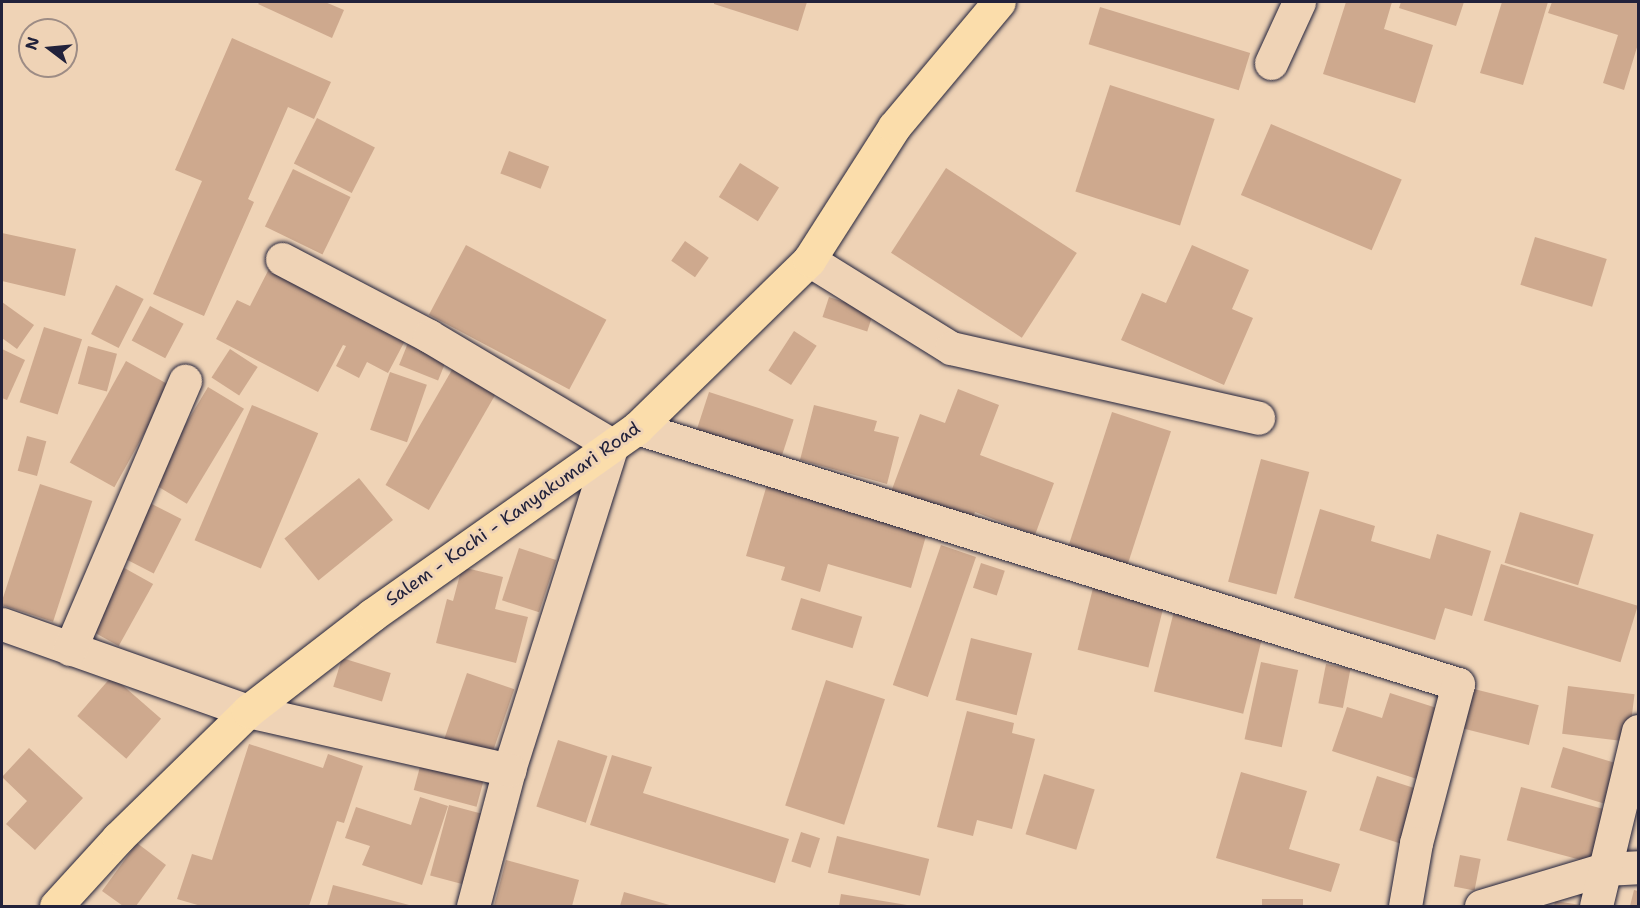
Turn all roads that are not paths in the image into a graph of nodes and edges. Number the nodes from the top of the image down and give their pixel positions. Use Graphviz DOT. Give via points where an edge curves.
graph roads {
  1 [pos="999,2"];
  2 [pos="1299,2"];
  3 [pos="1271,63"];
  4 [pos="282,259"];
  5 [pos="809,260"];
  6 [pos="185,381"];
  7 [pos="1258,418"];
  8 [pos="625,437"];
  9 [pos="2,624"];
  10 [pos="70,649"];
  11 [pos="248,711"];
  12 [pos="1638,731"];
  13 [pos="508,770"];
  14 [pos="1638,867"];
  15 [pos="1604,869"];
  16 [pos="56,906"];
  17 [pos="473,906"];
  18 [pos="1405,906"];
  19 [pos="1481,906"];
  20 [pos="1596,906"];
  1 -- 5 [label="highway, Salem - Kochi - Kanyakumari Road" via="894,127"];
  2 -- 3 [label="street"];
  4 -- 8 [label="street"];
  5 -- 7 [label="street" via="951,348"];
  5 -- 8 [label="highway, Salem - Kochi - Kanyakumari Road"];
  6 -- 10 [label="street"];
  8 -- 11 [label="highway, Salem - Kochi - Kanyakumari Road" via="372,615"];
  8 -- 13 [label="street"];
  8 -- 18 [label="street" via="1458,684 1416,843"];
  9 -- 10 [label="street"];
  10 -- 11 [label="street"];
  11 -- 13 [label="street"];
  11 -- 16 [label="highway, Salem - Kochi - Kanyakumari Road" via="118,838"];
  12 -- 15 [label="street"];
  13 -- 17 [label="street"];
  14 -- 15 [label="street"];
  15 -- 19 [label="street"];
  15 -- 20 [label="street"];
}
